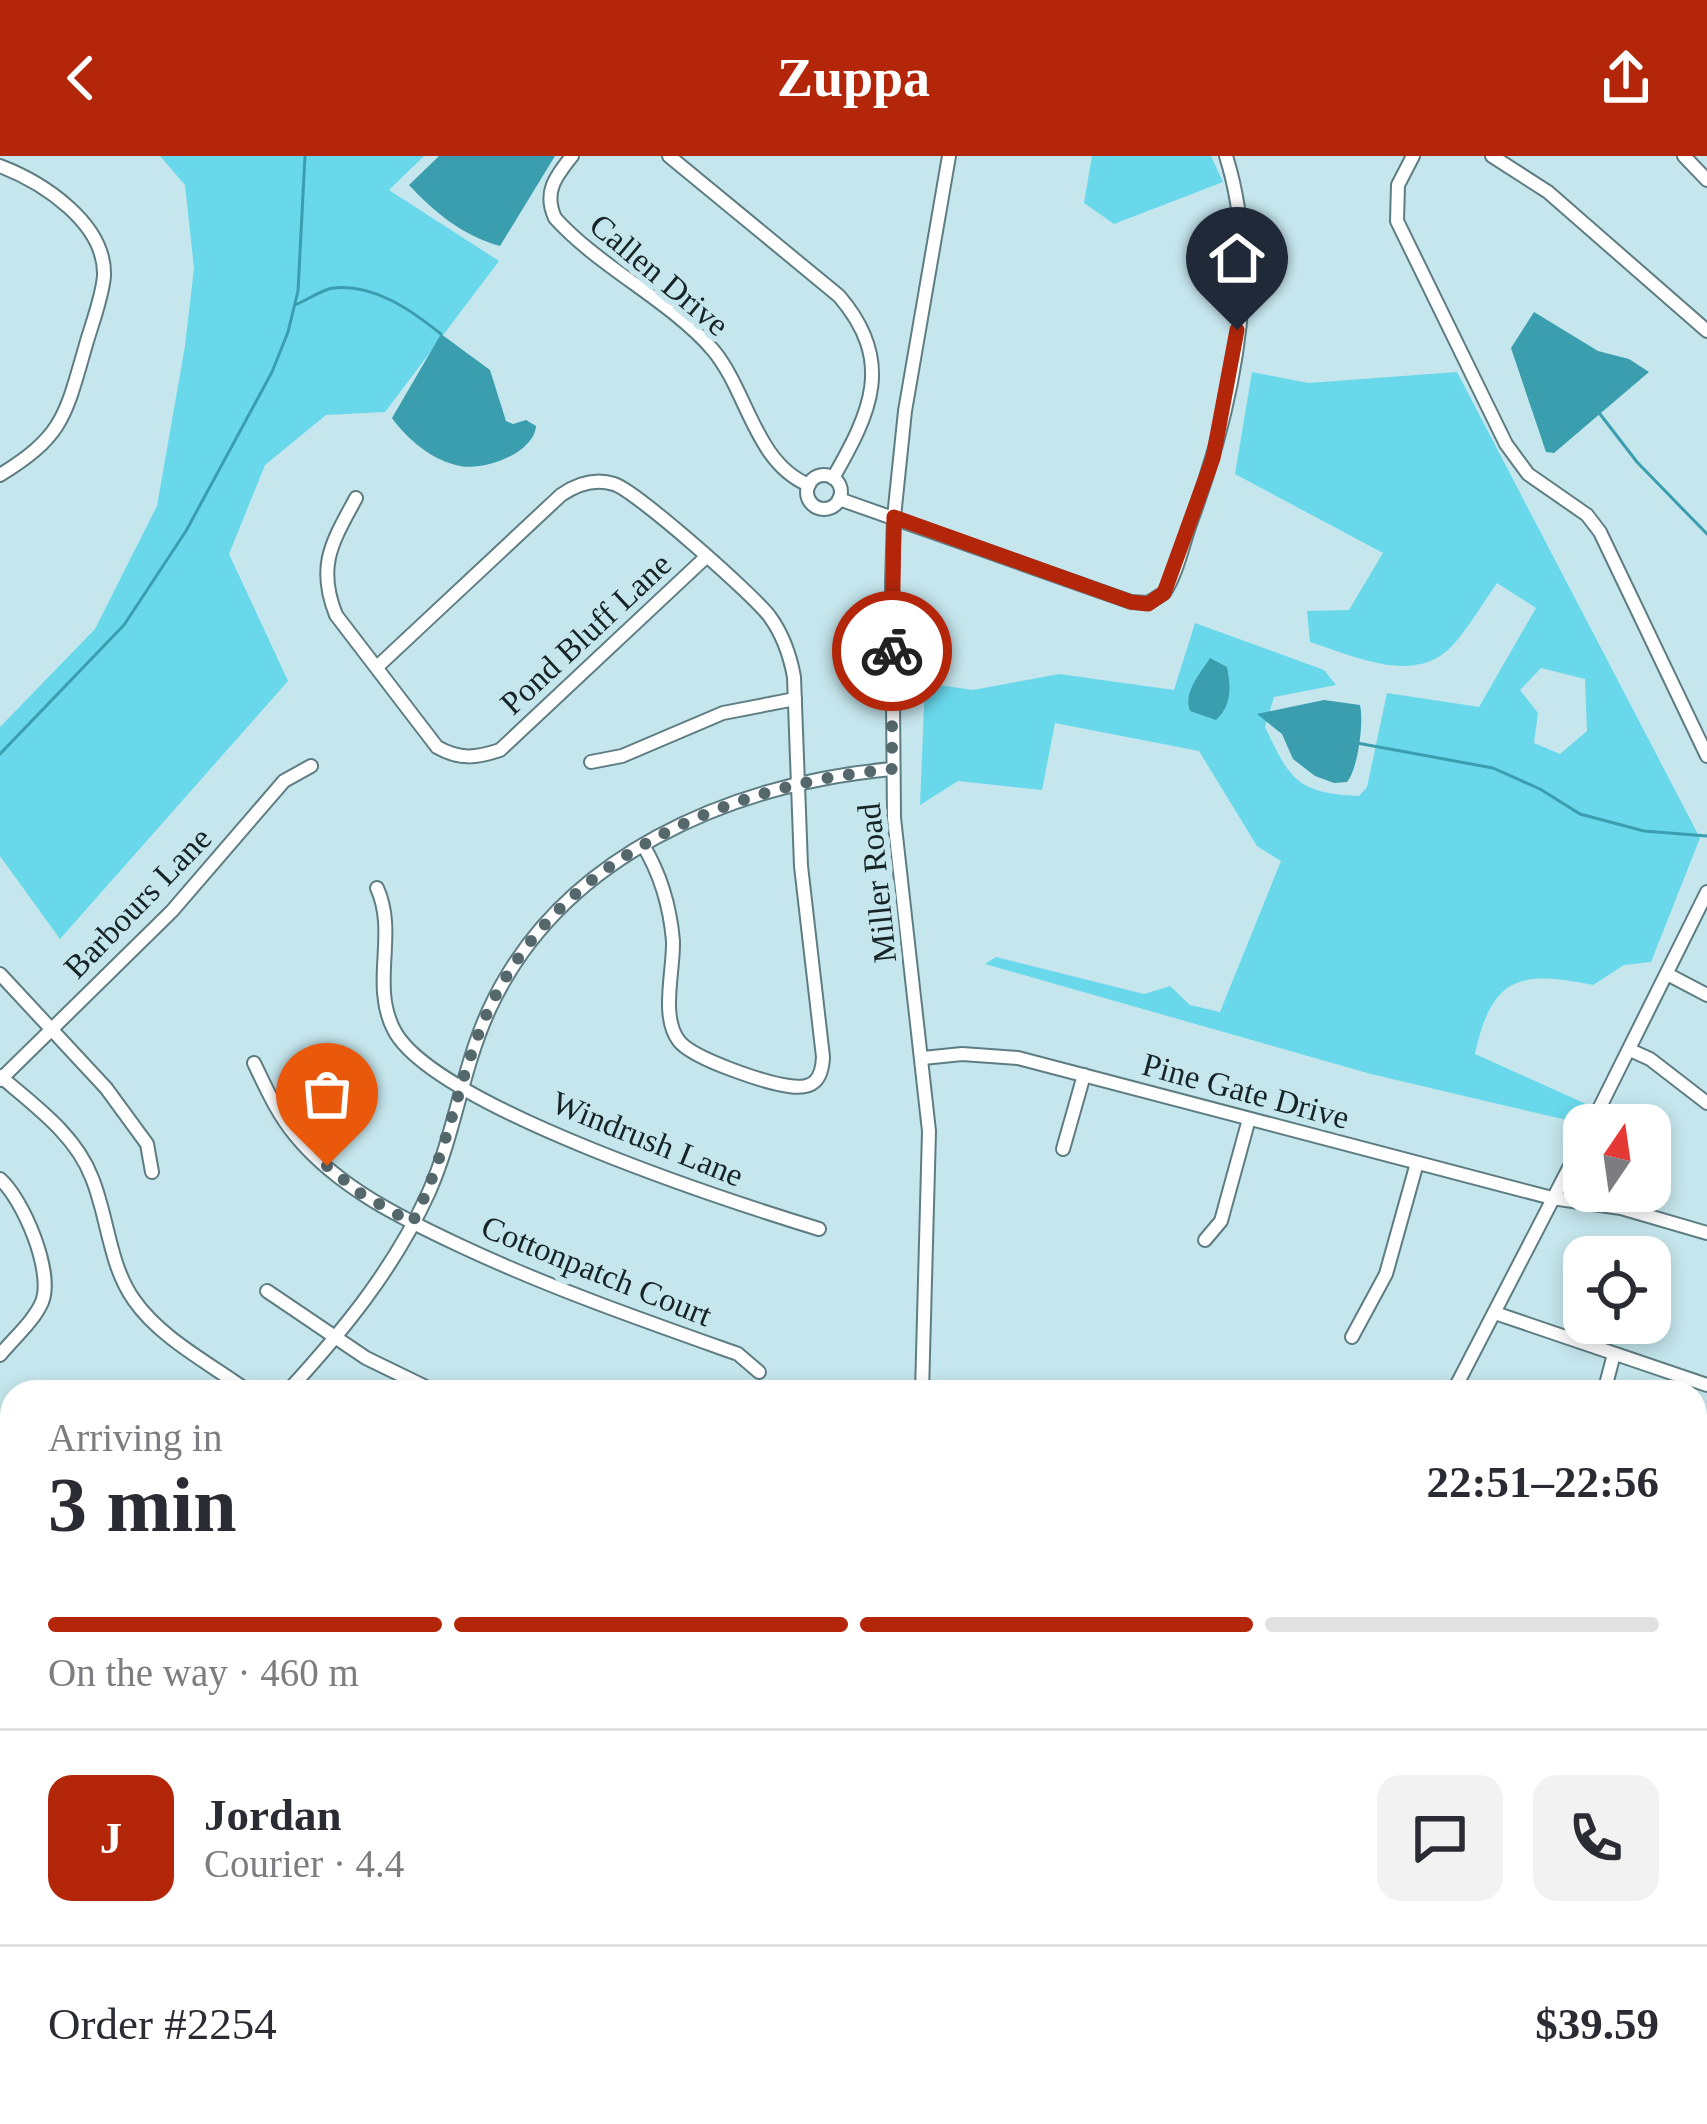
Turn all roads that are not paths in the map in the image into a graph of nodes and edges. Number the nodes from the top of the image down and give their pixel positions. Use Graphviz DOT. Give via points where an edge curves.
graph roads {
  1 [pos="572,156"];
  2 [pos="669,156"];
  3 [pos="949,156"];
  4 [pos="1226,156"];
  5 [pos="1413,156"];
  6 [pos="1492,156"];
  7 [pos="1684,156"];
  8 [pos="0,166"];
  9 [pos="1707,180"];
  10 [pos="1707,331"];
  11 [pos="0,475"];
  12 [pos="833,478"];
  13 [pos="809,485"];
  14 [pos="356,498"];
  15 [pos="839,499"];
  16 [pos="894,517"];
  17 [pos="706,557"];
  18 [pos="377,667"];
  19 [pos="795,699"];
  20 [pos="1707,756"];
  21 [pos="591,762"];
  22 [pos="311,766"];
  23 [pos="892,769"];
  24 [pos="796,783"];
  25 [pos="644,845"];
  26 [pos="377,888"];
  27 [pos="1707,892"];
  28 [pos="0,974"];
  29 [pos="1669,975"];
  30 [pos="1707,995"];
  31 [pos="51,1028"];
  32 [pos="1630,1050"];
  33 [pos="923,1058"];
  34 [pos="254,1063"];
  35 [pos="1084,1075"];
  36 [pos="1,1078"];
  37 [pos="461,1088"];
  38 [pos="1707,1103"];
  39 [pos="1603,1104"];
  40 [pos="1249,1119"];
  41 [pos="1063,1149"];
  42 [pos="1418,1163"];
  43 [pos="152,1172"];
  44 [pos="1563,1178"];
  45 [pos="0,1179"];
  46 [pos="1552,1198"];
  47 [pos="412,1223"];
  48 [pos="819,1229"];
  49 [pos="1707,1233"];
  50 [pos="1205,1240"];
  51 [pos="267,1291"];
  52 [pos="1495,1313"];
  53 [pos="1352,1337"];
  54 [pos="334,1338"];
  55 [pos="1614,1354"];
  56 [pos="0,1355"];
  57 [pos="759,1372"];
  58 [pos="232,1380"];
  59 [pos="297,1380"];
  60 [pos="413,1380"];
  61 [pos="922,1380"];
  62 [pos="1460,1380"];
  63 [pos="1607,1380"];
  64 [pos="1692,1380"];
  1 -- 13 [label="street, Callen Drive" via="552,183 555,218 715,352 774,458"];
  2 -- 12 [label="street" via="858,320 871,351 872,391"];
  3 -- 16 [label="street, Miller Road"];
  4 -- 16 [label="street" via="1244,284 1213,458 1164,593 1148,604 1131,602"];
  5 -- 20 [label="street" via="1398,185 1397,221 1506,445 1528,474 1600,532"];
  6 -- 10 [label="street" via="1548,192"];
  7 -- 9 [label="street"];
  8 -- 11 [label="street" via="39,184 75,215 97,246 104,280 63,419 35,452"];
  12 -- 13 [label="street"];
  12 -- 15 [label="street"];
  13 -- 15 [label="street" via="817,507"];
  14 -- 18 [label="street, Pond Bluff Lane" via="329,553 326,584 337,615"];
  15 -- 16 [label="street"];
  16 -- 23 [label="street, Miller Road"];
  17 -- 18 [label="street" via="628,491 584,483 561,495"];
  17 -- 18 [label="street, Pond Bluff Lane" via="500,750 477,758 437,747"];
  17 -- 19 [label="street" via="773,620 789,652"];
  19 -- 21 [label="street" via="724,713"];
  19 -- 24 [label="street"];
  22 -- 31 [label="street, Barbours Lane" via="284,781 172,911"];
  23 -- 24 [label="street"];
  23 -- 33 [label="street, Miller Road"];
  24 -- 25 [label="street" via="734,800"];
  24 -- 25 [label="street" via="823,1057 817,1082 807,1087 782,1085 680,1043 670,1007 667,900"];
  25 -- 37 [label="street" via="579,889 536,932 489,1009"];
  26 -- 37 [label="street, Windrush Lane" via="387,919 387,1015 418,1061"];
  27 -- 29 [label="street"];
  28 -- 31 [label="street"];
  29 -- 30 [label="street"];
  29 -- 32 [label="street"];
  31 -- 36 [label="street, Barbours Lane"];
  31 -- 43 [label="street" via="147,1144"];
  32 -- 38 [label="street"];
  32 -- 39 [label="street"];
  33 -- 35 [label="street, Pine Gate Drive" via="1000,1056"];
  33 -- 61 [label="street, Miller Road" via="929,1163"];
  34 -- 47 [label="street, Cottonpatch Court" via="296,1136 360,1193"];
  35 -- 40 [label="street, Pine Gate Drive"];
  35 -- 41 [label="street"];
  36 -- 58 [label="street" via="81,1155 136,1303"];
  37 -- 47 [label="street" via="442,1159"];
  37 -- 48 [label="street, Windrush Lane" via="677,1185"];
  40 -- 42 [label="street, Pine Gate Drive"];
  40 -- 50 [label="street" via="1222,1221"];
  42 -- 46 [label="street, Pine Gate Drive"];
  42 -- 53 [label="street" via="1387,1274"];
  44 -- 46 [label="street"];
  45 -- 56 [label="street" via="24,1210 44,1277 43,1300"];
  46 -- 49 [label="street, Pine Gate Drive" via="1637,1211"];
  46 -- 52 [label="street"];
  47 -- 54 [label="street"];
  47 -- 57 [label="street, Cottonpatch Court" via="555,1290 739,1354"];
  51 -- 54 [label="street"];
  52 -- 55 [label="street"];
  52 -- 62 [label="street"];
  54 -- 59 [label="street"];
  54 -- 60 [label="street"];
  55 -- 63 [label="street"];
  55 -- 64 [label="street"];
}
